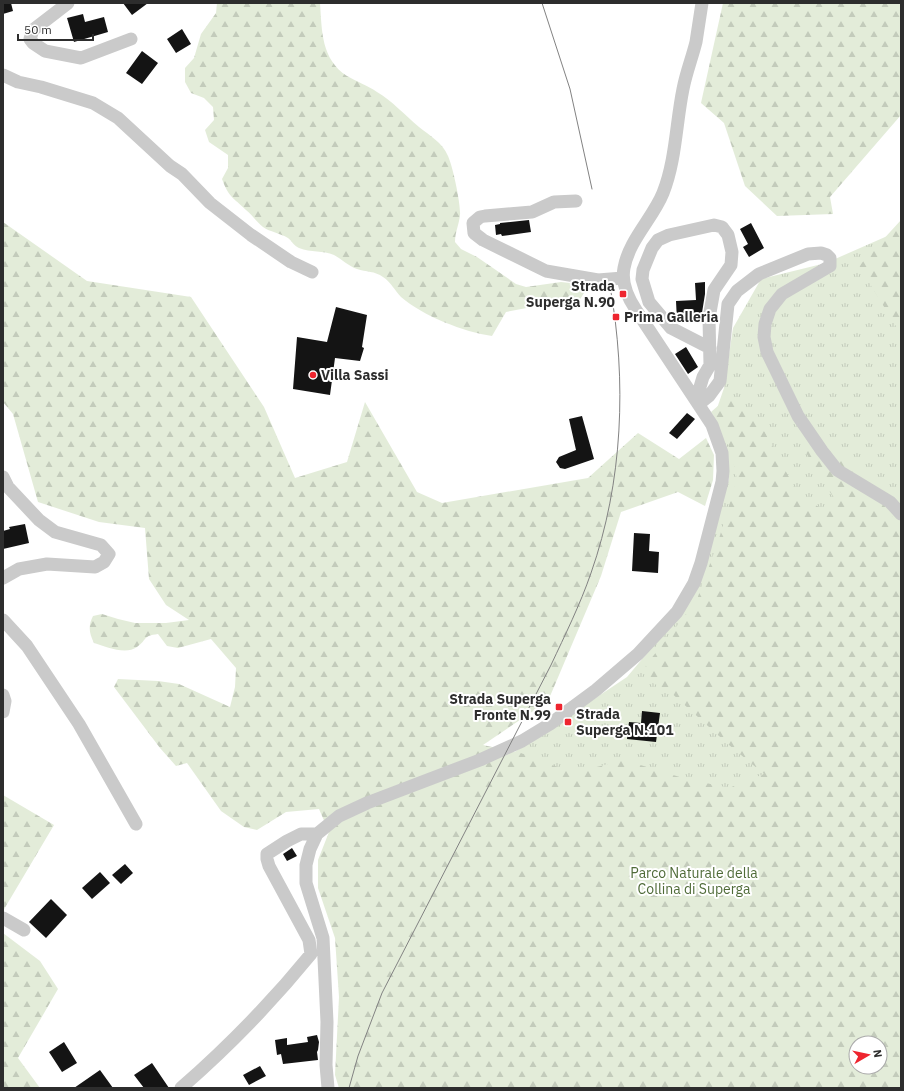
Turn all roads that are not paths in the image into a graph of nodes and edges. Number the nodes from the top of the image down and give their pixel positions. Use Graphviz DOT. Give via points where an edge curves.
graph roads {
  1 [pos="68,3"];
  2 [pos="702,3"];
  3 [pos="131,38"];
  4 [pos="3,75"];
  5 [pos="576,201"];
  6 [pos="312,272"];
  7 [pos="623,278"];
  8 [pos="710,348"];
  9 [pos="699,404"];
  10 [pos="3,477"];
  11 [pos="901,514"];
  12 [pos="3,578"];
  13 [pos="3,620"];
  14 [pos="3,694"];
  15 [pos="3,712"];
  16 [pos="136,824"];
  17 [pos="317,834"];
  18 [pos="3,918"];
  19 [pos="24,930"];
  20 [pos="181,1088"];
  21 [pos="328,1088"];
  1 -- 3 [label="street" via="33,30 30,39 45,51 81,58"];
  2 -- 7 [label="street" via="696,42 683,88 672,163 658,203 628,256"];
  4 -- 6 [label="street" via="18,82 93,103 118,118 182,174 210,203 251,235 291,262"];
  5 -- 7 [label="street" via="554,202 532,212 480,217 473,223 474,233 546,271 598,280"];
  7 -- 9 [label="street" via="636,310"];
  8 -- 8 [label="street" via="671,328 649,302 642,270 658,240 714,225 722,227 728,235 732,252 731,265 714,290 710,318"];
  8 -- 9 [label="street" via="710,365 700,387"];
  9 -- 11 [label="street" via="710,396 720,381 728,304 737,291 759,274 808,254 827,255 830,258 830,266 782,294 770,309 764,324 766,352 798,416 837,470 890,502"];
  9 -- 17 [label="street" via="715,432 722,453 724,471 701,563 694,583 677,612 638,654 596,690 522,742 367,803 339,816"];
  10 -- 12 [label="street" via="8,487 39,520 55,532 101,545 109,554 104,562 95,567 47,564 19,569"];
  13 -- 16 [label="street" via="27,646 79,724"];
  14 -- 15 [label="street"];
  17 -- 20 [label="street" via="301,834 267,854 269,866 309,940 311,954 244,1029"];
  17 -- 21 [label="street" via="306,865 306,883 323,938"];
  18 -- 19 [label="street"];
}
